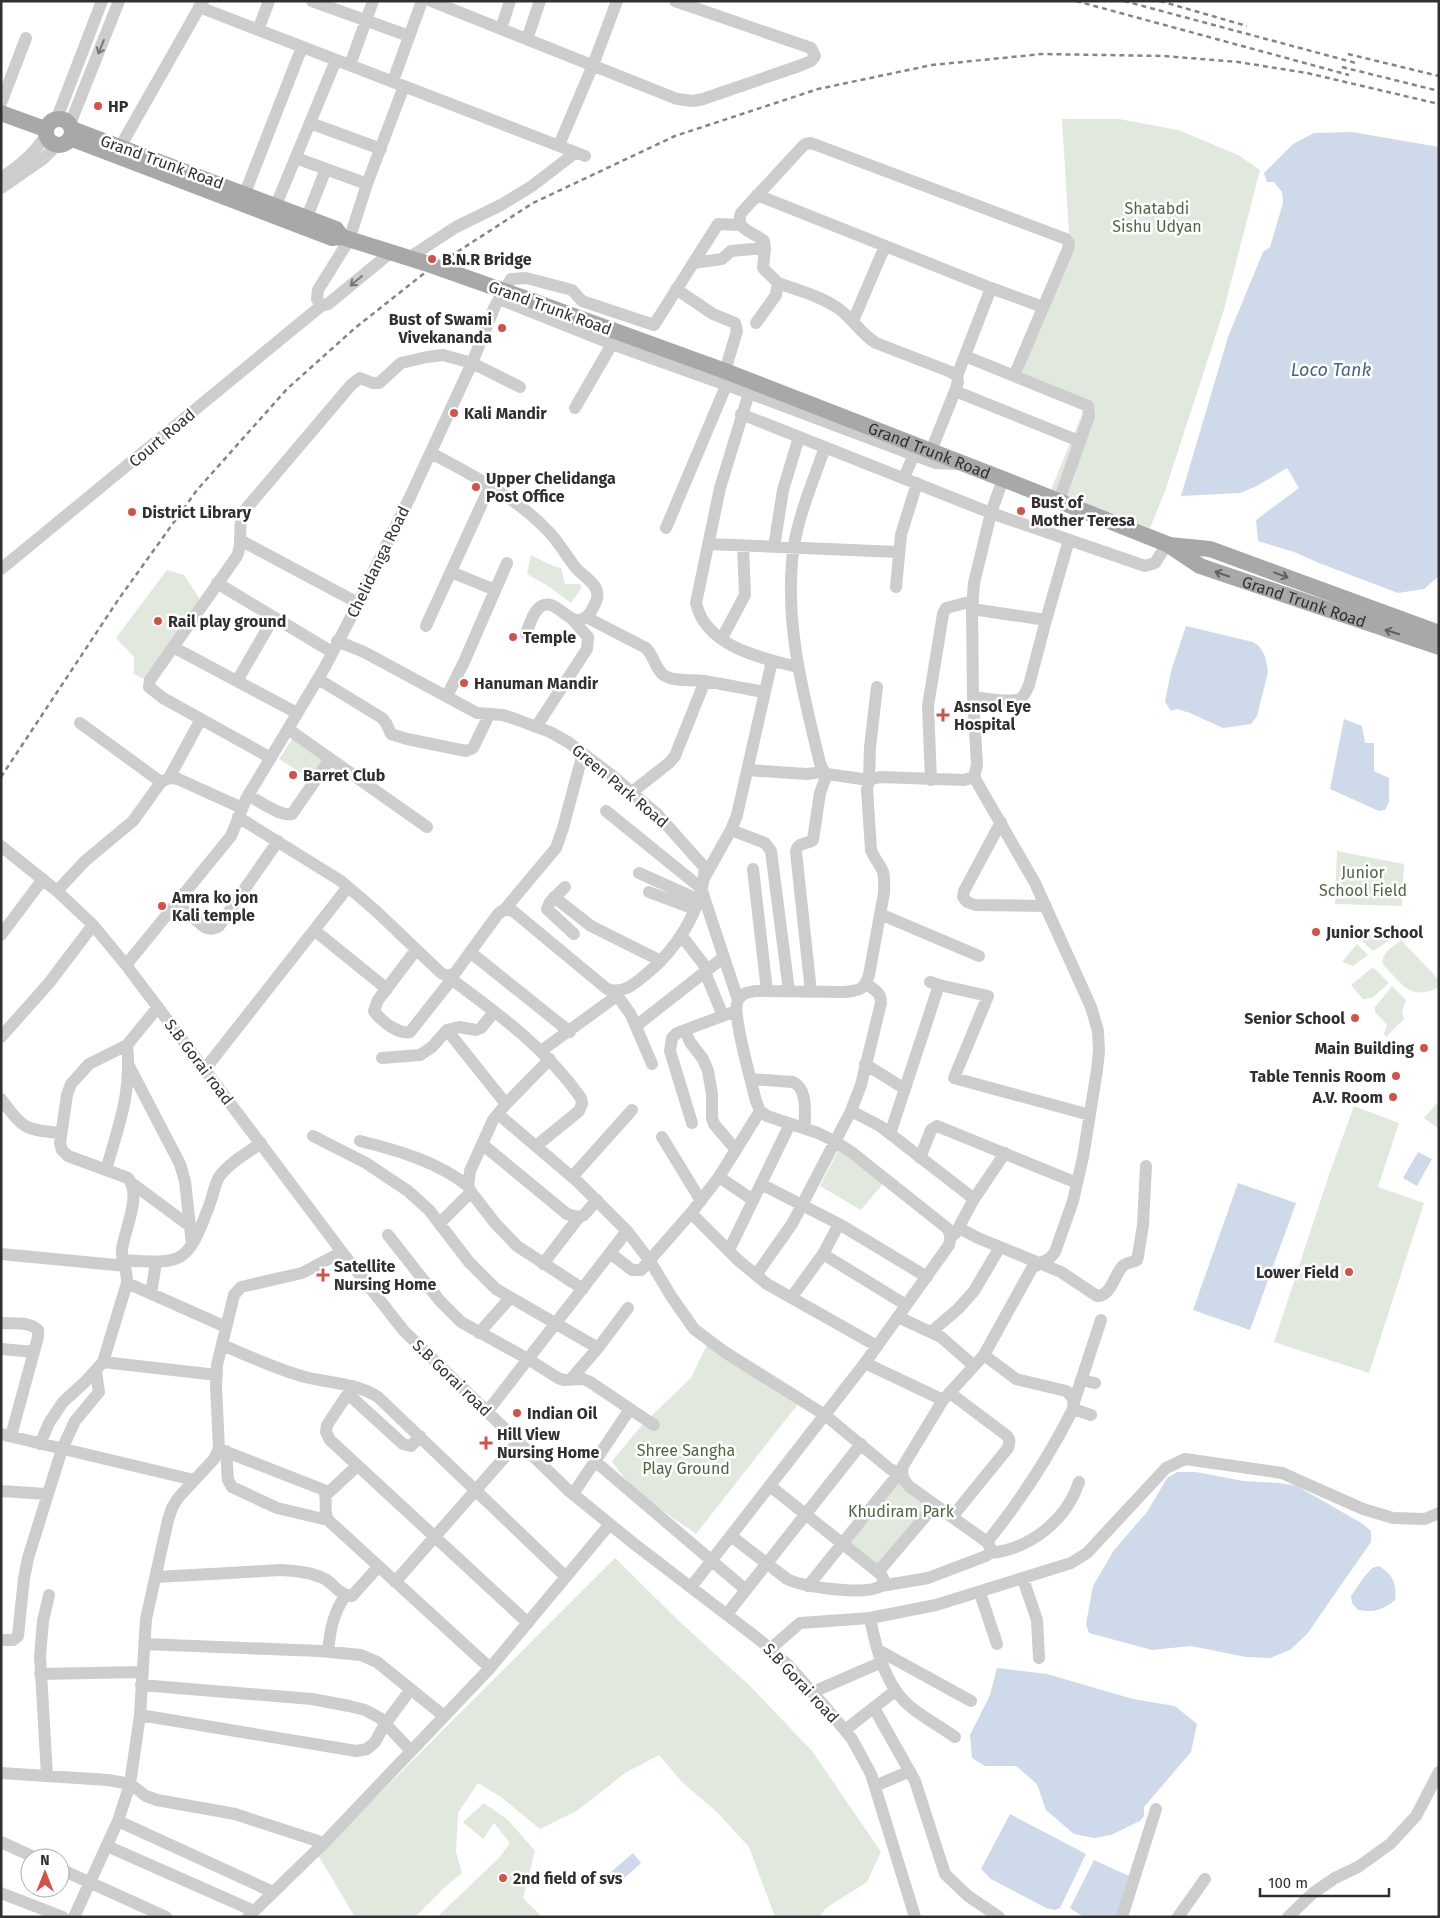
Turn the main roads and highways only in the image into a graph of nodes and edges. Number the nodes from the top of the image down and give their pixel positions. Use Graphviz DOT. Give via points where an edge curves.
graph roads {
  1 [pos="1,113"];
  2 [pos="60,131"];
  3 [pos="342,235"];
  4 [pos="1167,544"];
  5 [pos="1439,633"];
  6 [pos="1439,647"];
  1 -- 2 [label="main road, Grand Trunk Road"];
  2 -- 3 [label="main road, Grand Trunk Road"];
  2 -- 3 [label="main road, Grand Trunk Road" via="120,147 307,217"];
  3 -- 4 [label="main road, Grand Trunk Road, bridge" via="527,299 725,378 932,451"];
  4 -- 5 [label="main road, one-way" via="1210,549"];
  6 -- 4 [label="main road, Grand Trunk Road, one-way" via="1200,566"];
}
